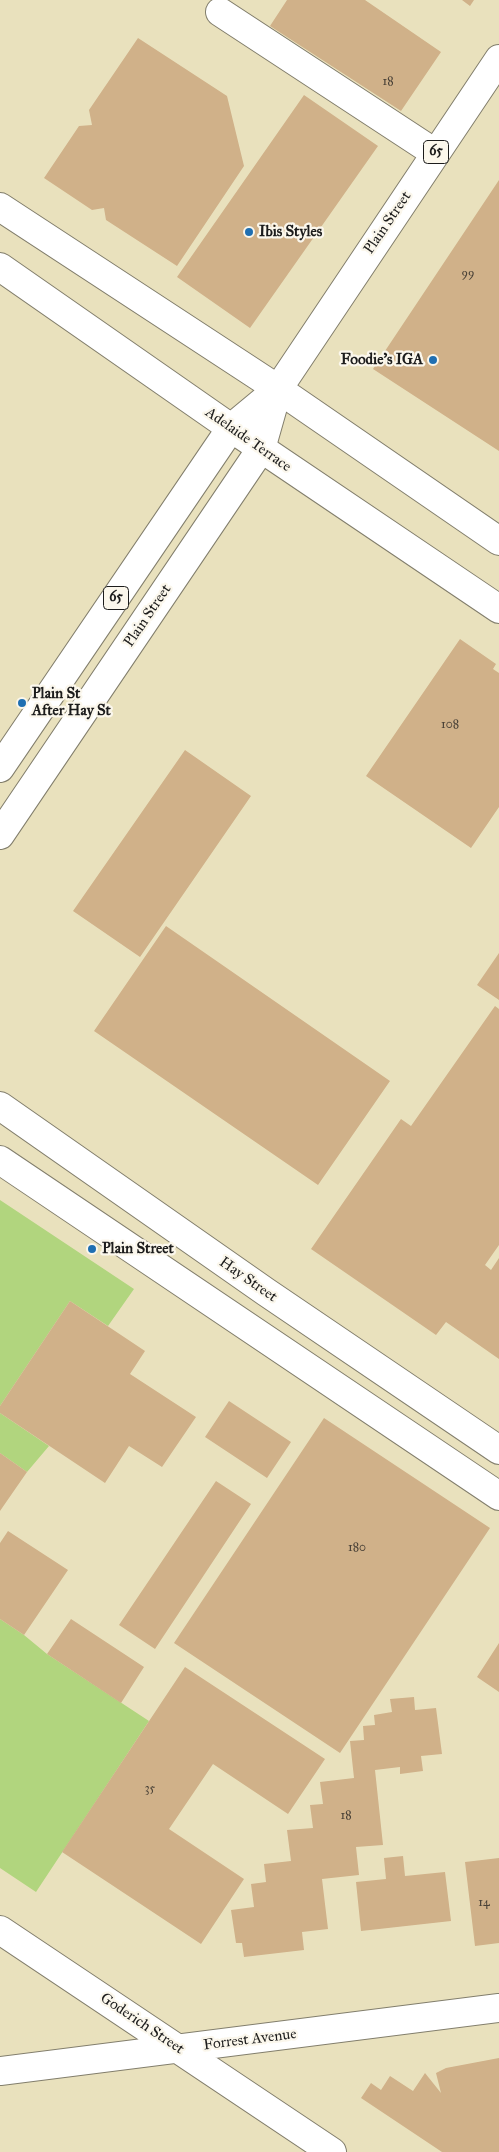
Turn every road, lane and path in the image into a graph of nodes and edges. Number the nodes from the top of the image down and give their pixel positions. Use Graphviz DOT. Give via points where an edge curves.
graph roads {
  1 [pos="220,12"];
  2 [pos="499,58"];
  3 [pos="435,153"];
  4 [pos="0,207"];
  5 [pos="0,267"];
  6 [pos="278,389"];
  7 [pos="231,428"];
  8 [pos="261,449"];
  9 [pos="499,541"];
  10 [pos="499,609"];
  11 [pos="0,768"];
  12 [pos="0,835"];
  13 [pos="0,1106"];
  14 [pos="0,1160"];
  15 [pos="499,1450"];
  16 [pos="499,1496"];
  17 [pos="0,1930"];
  18 [pos="499,2008"];
  19 [pos="180,2049"];
  20 [pos="0,2071"];
  21 [pos="332,2152"];
  1 -- 3 [label="main road"];
  2 -- 3 [label="main road, Plain Street / 65"];
  3 -- 6 [label="main road, Plain Street / 65"];
  4 -- 6 [label="main road"];
  5 -- 7 [label="main road, Adelaide Terrace"];
  6 -- 7 [label="main road, Plain Street / 65"];
  6 -- 8 [label="main road, Plain Street / 65"];
  6 -- 9 [label="main road"];
  7 -- 8 [label="main road, Adelaide Terrace"];
  7 -- 11 [label="main road, Plain Street / 65"];
  8 -- 10 [label="main road, Adelaide Terrace"];
  8 -- 12 [label="main road, Plain Street / 65"];
  13 -- 15 [label="main road, Hay Street"];
  14 -- 16 [label="main road"];
  17 -- 19 [label="main road, Goderich Street"];
  18 -- 19 [label="main road, Forrest Avenue"];
  19 -- 20 [label="main road, Forrest Avenue"];
  19 -- 21 [label="main road, Goderich Street"];
}
